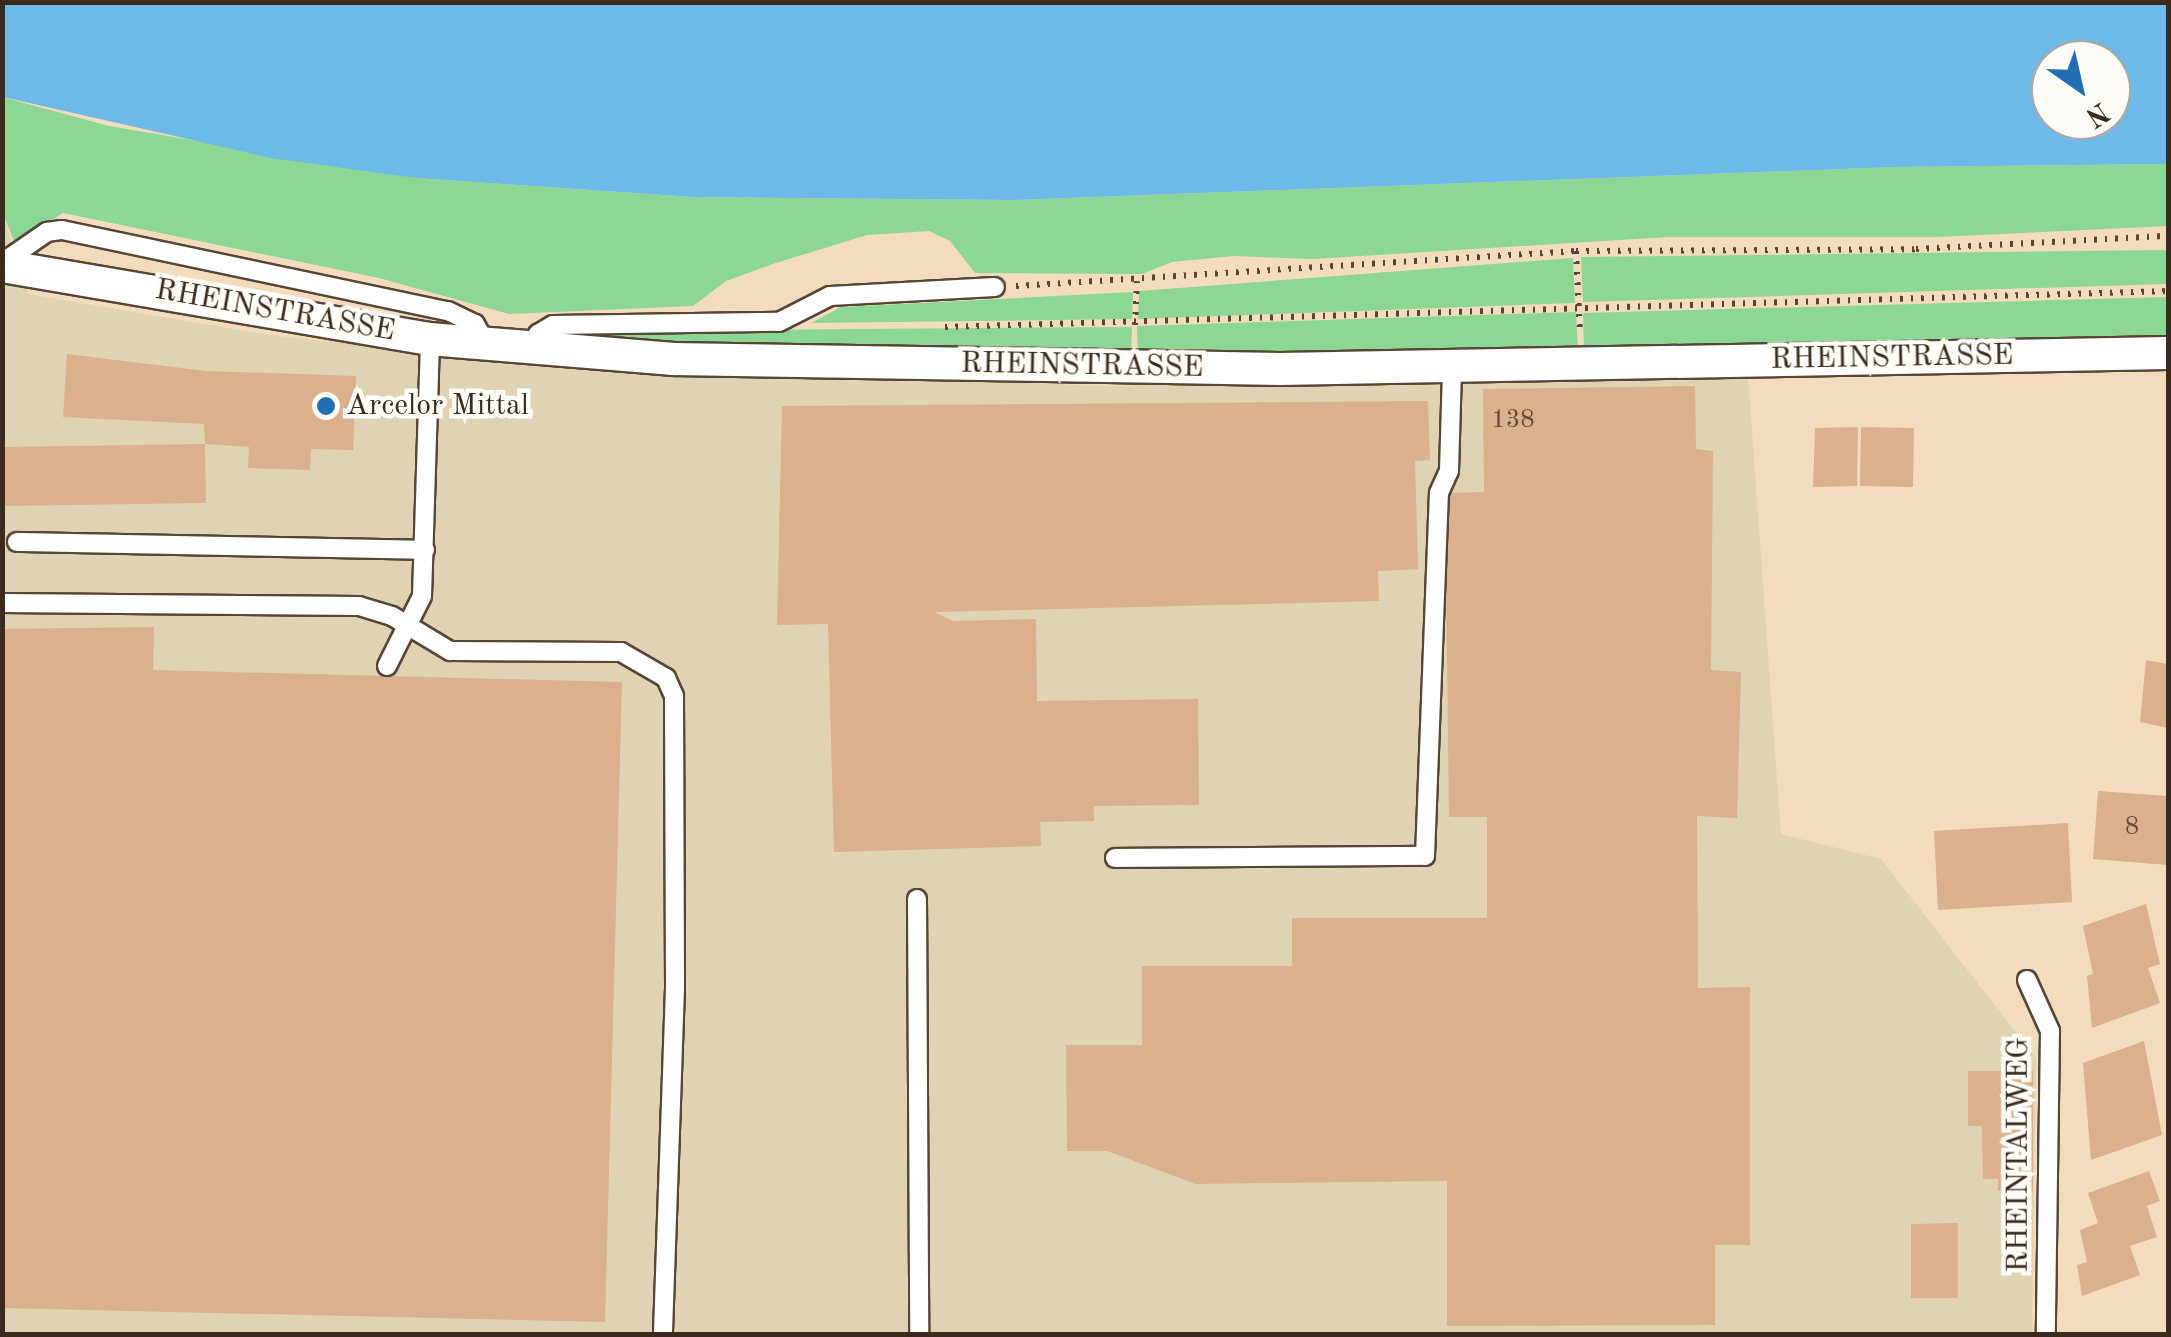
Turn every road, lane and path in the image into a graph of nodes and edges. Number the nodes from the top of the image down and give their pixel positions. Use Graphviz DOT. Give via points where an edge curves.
graph roads {
  1 [pos="2168,236"];
  2 [pos="1576,250"];
  3 [pos="2,264"];
  4 [pos="1136,281"];
  5 [pos="995,287"];
  6 [pos="2168,292"];
  7 [pos="1579,308"];
  8 [pos="1580,320"];
  9 [pos="1134,323"];
  10 [pos="938,327"];
  11 [pos="1135,333"];
  12 [pos="430,339"];
  13 [pos="486,344"];
  14 [pos="534,348"];
  15 [pos="2168,353"];
  16 [pos="1452,367"];
  17 [pos="16,542"];
  18 [pos="425,550"];
  19 [pos="2,603"];
  20 [pos="410,628"];
  21 [pos="388,666"];
  22 [pos="1114,858"];
  23 [pos="917,899"];
  24 [pos="2027,980"];
  25 [pos="663,1334"];
  26 [pos="919,1334"];
  27 [pos="2046,1334"];
  1 -- 2 [label="path" via="1916,249"];
  2 -- 4 [label="path"];
  2 -- 7 [label="path"];
  3 -- 12 [label="street, RHEINSTRASSE"];
  3 -- 13 [label="lane" via="46,232 62,230 448,311 475,324"];
  4 -- 5 [label="path"];
  4 -- 9 [label="path"];
  5 -- 14 [label="lane" via="830,296 764,323 552,324 538,334"];
  6 -- 7 [label="path"];
  7 -- 8 [label="path"];
  7 -- 9 [label="path"];
  9 -- 10 [label="path"];
  9 -- 11 [label="path"];
  12 -- 13 [label="street, RHEINSTRASSE"];
  12 -- 18 [label="lane"];
  13 -- 14 [label="street, RHEINSTRASSE"];
  14 -- 16 [label="street, RHEINSTRASSE" via="771,361"];
  15 -- 16 [label="street, RHEINSTRASSE"];
  16 -- 22 [label="lane" via="1449,471 1439,494 1425,856"];
  17 -- 18 [label="lane"];
  18 -- 20 [label="lane" via="422,596"];
  19 -- 20 [label="lane" via="360,606"];
  20 -- 21 [label="lane"];
  20 -- 25 [label="lane" via="433,644 472,654 636,656 666,678 674,696 675,988"];
  23 -- 26 [label="lane"];
  24 -- 27 [label="lane, RHEINTALWEG" via="2050,1031"];
}
